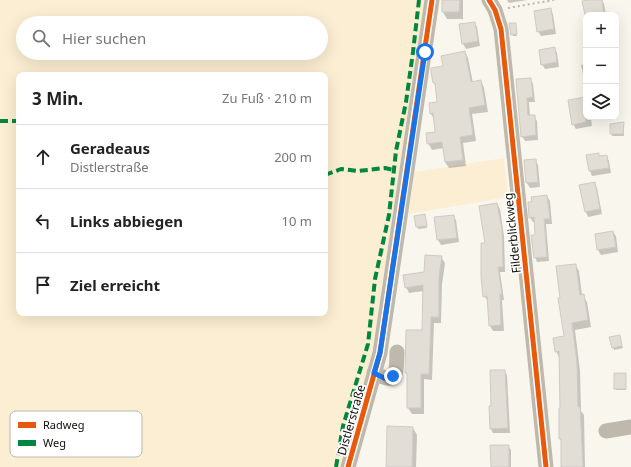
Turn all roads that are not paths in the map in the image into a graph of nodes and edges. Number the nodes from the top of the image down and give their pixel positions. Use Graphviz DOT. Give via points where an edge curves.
graph roads {
  1 [pos="432,0"];
  2 [pos="492,5"];
  3 [pos="397,352"];
  4 [pos="374,373"];
  5 [pos="631,427"];
  6 [pos="606,431"];
  7 [pos="348,467"];
  8 [pos="546,467"];
  1 -- 4 [label="street, Distlerstraße" via="381,345"];
  2 -- 8 [label="street, Filderblickweg" via="501,29"];
  3 -- 4 [label="street" via="396,372 393,376 389,379"];
  4 -- 7 [label="street, Distlerstraße"];
  5 -- 6 [label="street"];
}
